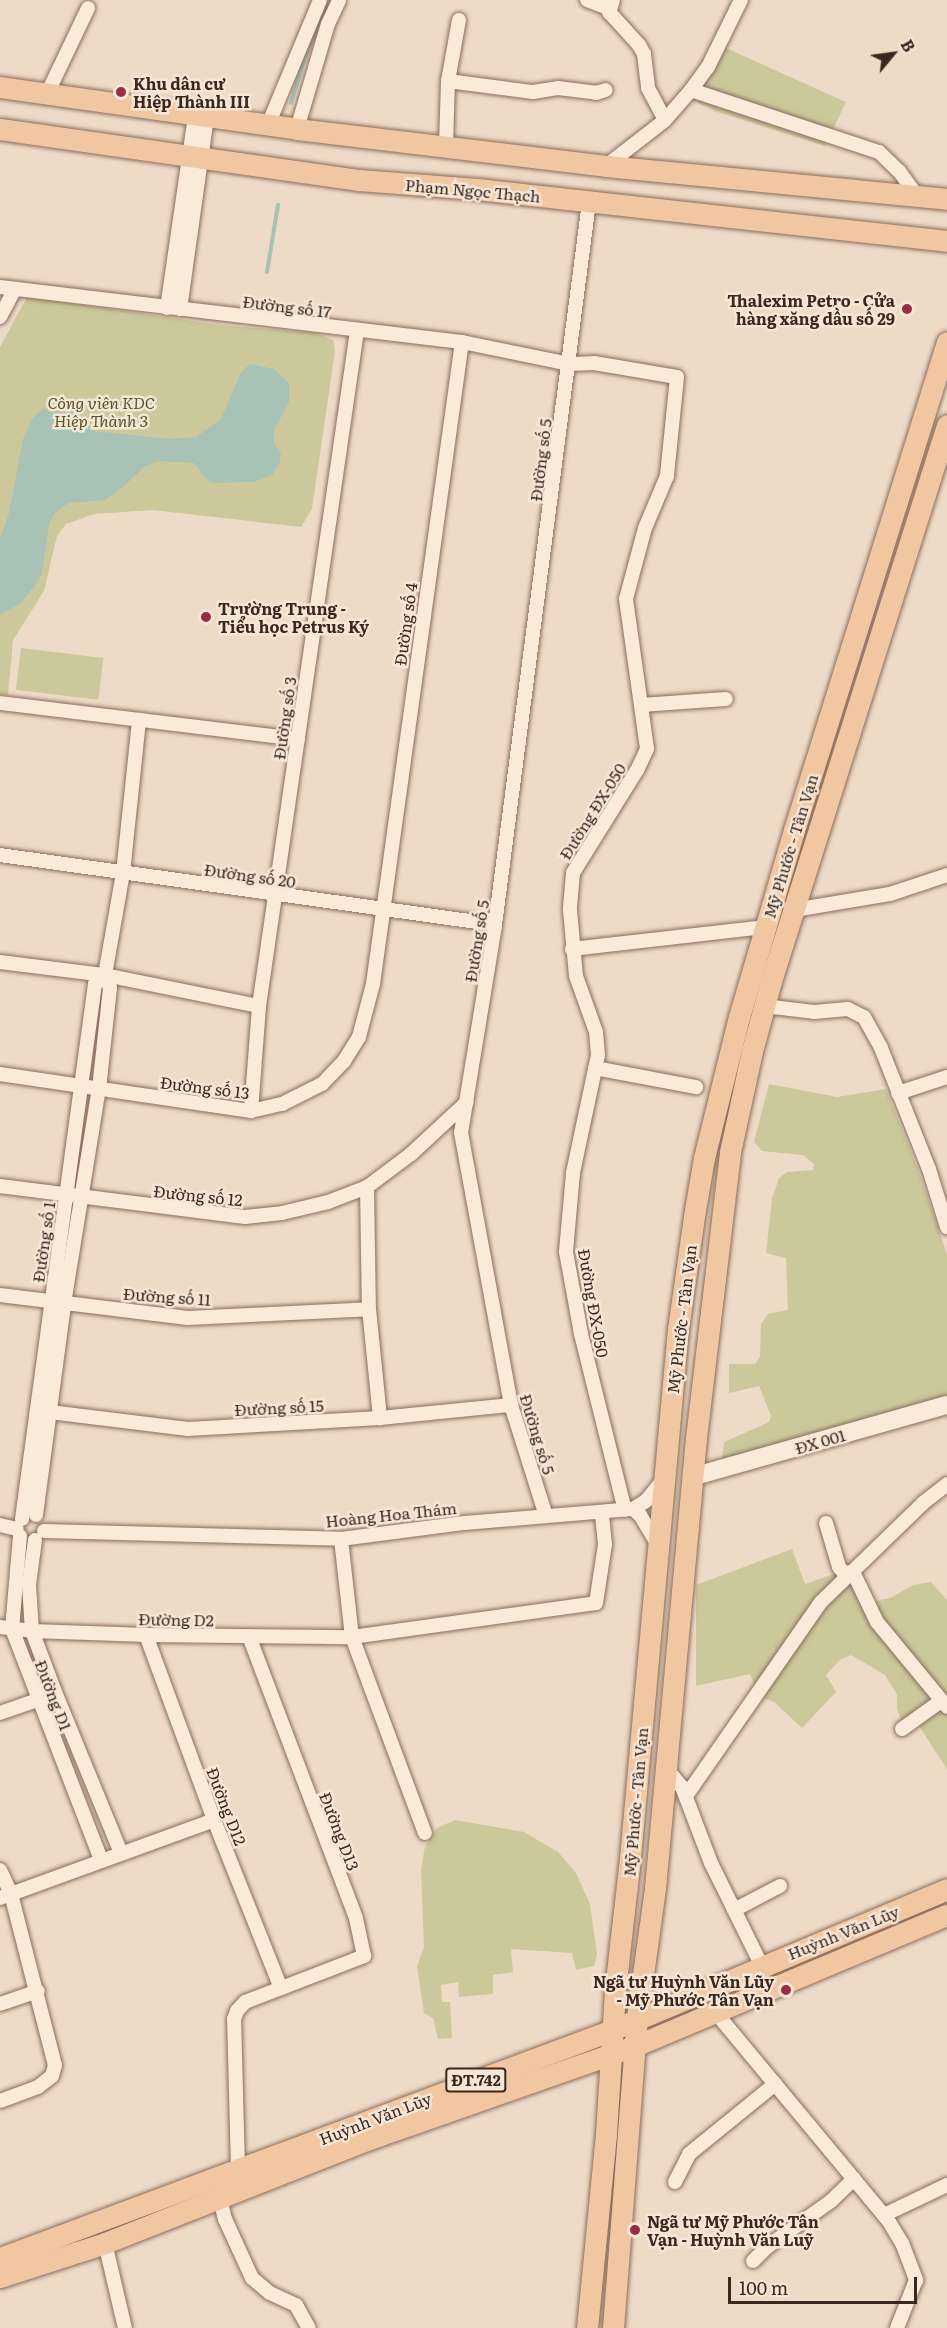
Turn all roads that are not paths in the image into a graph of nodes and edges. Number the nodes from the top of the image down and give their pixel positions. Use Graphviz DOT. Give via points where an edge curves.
graph roads {
  1 [pos="320,0"];
  2 [pos="339,0"];
  3 [pos="587,0"];
  4 [pos="741,0"];
  5 [pos="612,5"];
  6 [pos="88,8"];
  7 [pos="459,20"];
  8 [pos="448,81"];
  9 [pos="0,87"];
  10 [pos="606,90"];
  11 [pos="691,90"];
  12 [pos="48,92"];
  13 [pos="201,116"];
  14 [pos="665,120"];
  15 [pos="268,124"];
  16 [pos="0,129"];
  17 [pos="297,129"];
  18 [pos="446,145"];
  19 [pos="195,157"];
  20 [pos="606,166"];
  21 [pos="917,196"];
  22 [pos="947,199"];
  23 [pos="589,202"];
  24 [pos="947,241"];
  25 [pos="0,287"];
  26 [pos="15,289"];
  27 [pos="173,309"];
  28 [pos="0,317"];
  29 [pos="357,331"];
  30 [pos="462,342"];
  31 [pos="947,342"];
  32 [pos="569,364"];
  33 [pos="677,377"];
  34 [pos="947,425"];
  35 [pos="726,699"];
  36 [pos="0,703"];
  37 [pos="641,705"];
  38 [pos="139,720"];
  39 [pos="298,739"];
  40 [pos="0,855"];
  41 [pos="123,873"];
  42 [pos="947,875"];
  43 [pos="277,895"];
  44 [pos="382,910"];
  45 [pos="795,910"];
  46 [pos="495,925"];
  47 [pos="766,927"];
  48 [pos="572,949"];
  49 [pos="0,962"];
  50 [pos="105,975"];
  51 [pos="259,1006"];
  52 [pos="764,1006"];
  53 [pos="595,1068"];
  54 [pos="0,1074"];
  55 [pos="947,1077"];
  56 [pos="82,1086"];
  57 [pos="696,1088"];
  58 [pos="99,1089"];
  59 [pos="898,1093"];
  60 [pos="467,1102"];
  61 [pos="251,1111"];
  62 [pos="0,1186"];
  63 [pos="368,1186"];
  64 [pos="66,1197"];
  65 [pos="81,1198"];
  66 [pos="947,1227"];
  67 [pos="0,1295"];
  68 [pos="57,1303"];
  69 [pos="369,1309"];
  70 [pos="511,1405"];
  71 [pos="947,1405"];
  72 [pos="50,1412"];
  73 [pos="380,1418"];
  74 [pos="692,1477"];
  75 [pos="664,1479"];
  76 [pos="947,1484"];
  77 [pos="629,1510"];
  78 [pos="602,1513"];
  79 [pos="546,1516"];
  80 [pos="826,1523"];
  81 [pos="0,1525"];
  82 [pos="24,1525"];
  83 [pos="40,1536"];
  84 [pos="341,1539"];
  85 [pos="658,1545"];
  86 [pos="853,1572"];
  87 [pos="6,1628"];
  88 [pos="33,1631"];
  89 [pos="146,1635"];
  90 [pos="249,1637"];
  91 [pos="352,1637"];
  92 [pos="55,1692"];
  93 [pos="37,1701"];
  94 [pos="944,1704"];
  95 [pos="0,1713"];
  96 [pos="902,1730"];
  97 [pos="666,1768"];
  98 [pos="92,1786"];
  99 [pos="77,1794"];
  100 [pos="686,1796"];
  101 [pos="214,1820"];
  102 [pos="425,1833"];
  103 [pos="121,1852"];
  104 [pos="101,1860"];
  105 [pos="0,1870"];
  106 [pos="780,1886"];
  107 [pos="947,1890"];
  108 [pos="5,1896"];
  109 [pos="734,1910"];
  110 [pos="947,1915"];
  111 [pos="762,1966"];
  112 [pos="281,1988"];
  113 [pos="38,1991"];
  114 [pos="0,2004"];
  115 [pos="716,2013"];
  116 [pos="637,2018"];
  117 [pos="612,2030"];
  118 [pos="637,2045"];
  119 [pos="610,2054"];
  120 [pos="775,2085"];
  121 [pos="0,2101"];
  122 [pos="238,2169"];
  123 [pos="854,2179"];
  124 [pos="675,2182"];
  125 [pos="947,2185"];
  126 [pos="219,2198"];
  127 [pos="884,2215"];
  128 [pos="105,2243"];
  129 [pos="0,2258"];
  130 [pos="753,2261"];
  131 [pos="0,2277"];
  132 [pos="125,2328"];
  133 [pos="309,2328"];
  134 [pos="587,2328"];
  135 [pos="613,2328"];
  136 [pos="897,2328"];
  1 -- 15 [label="street"];
  2 -- 17 [label="street" via="328,24"];
  3 -- 5 [label="street"];
  4 -- 11 [label="street" via="708,67"];
  5 -- 14 [label="street" via="611,15 644,54 648,88"];
  6 -- 12 [label="street"];
  7 -- 8 [label="street"];
  8 -- 10 [label="street" via="533,92 558,88 596,93"];
  8 -- 18 [label="street"];
  9 -- 12 [label="main road"];
  11 -- 14 [label="street"];
  11 -- 21 [label="street" via="879,152"];
  12 -- 13 [label="main road"];
  13 -- 15 [label="main road"];
  13 -- 19 [label="street"];
  14 -- 20 [label="street"];
  15 -- 17 [label="main road"];
  16 -- 19 [label="main road, Phạm Ngọc Thạch"];
  17 -- 18 [label="main road"];
  18 -- 20 [label="main road"];
  19 -- 23 [label="main road, Phạm Ngọc Thạch" via="359,180"];
  19 -- 27 [label="street"];
  20 -- 21 [label="main road"];
  21 -- 22 [label="main road"];
  23 -- 24 [label="main road, Phạm Ngọc Thạch"];
  23 -- 32 [label="street, Đường số 5"];
  25 -- 26 [label="street, Đường số 17"];
  26 -- 27 [label="street, Đường số 17"];
  26 -- 28 [label="street"];
  27 -- 29 [label="street, Đường số 17"];
  29 -- 30 [label="street, Đường số 17"];
  29 -- 39 [label="street, Đường số 3"];
  30 -- 32 [label="street, Đường số 17"];
  30 -- 44 [label="street, Đường số 4"];
  31 -- 47 [label="main road, Mỹ Phước - Tân Vạn"];
  32 -- 33 [label="street, Đường số 17" via="594,363"];
  32 -- 46 [label="street, Đường số 5"];
  33 -- 37 [label="street, Đường ĐX-050" via="667,476 645,528 626,599"];
  34 -- 45 [label="main road, Mỹ Phước - Tân Vạn"];
  35 -- 37 [label="street"];
  36 -- 38 [label="street"];
  37 -- 48 [label="street, Đường ĐX-050" via="647,749 573,873"];
  38 -- 39 [label="street"];
  38 -- 41 [label="street, Đường số 1"];
  39 -- 43 [label="street, Đường số 3"];
  40 -- 41 [label="street, Đường số 20"];
  41 -- 43 [label="street, Đường số 20"];
  41 -- 50 [label="street, Đường số 1"];
  42 -- 45 [label="street" via="890,894"];
  43 -- 44 [label="street, Đường số 20"];
  43 -- 51 [label="street, Đường số 3"];
  44 -- 46 [label="street, Đường số 20"];
  44 -- 61 [label="street, Đường số 13" via="365,1016 359,1037 344,1061 322,1084 282,1104"];
  45 -- 52 [label="main road, Mỹ Phước - Tân Vạn"];
  46 -- 60 [label="street, Đường số 5"];
  47 -- 48 [label="street"];
  47 -- 75 [label="main road, Mỹ Phước - Tân Vạn" via="739,1017 700,1179 678,1329"];
  48 -- 53 [label="street, Đường ĐX-050" via="576,976 596,1032"];
  49 -- 50 [label="street"];
  50 -- 51 [label="street"];
  50 -- 56 [label="street, Đường số 1" via="95,984"];
  50 -- 58 [label="street, Đường số 1" via="110,988"];
  51 -- 61 [label="street, Đường số 3"];
  52 -- 59 [label="street" via="814,1012 848,1009 864,1017"];
  52 -- 74 [label="main road, Mỹ Phước - Tân Vạn" via="739,1108 722,1206"];
  53 -- 57 [label="street"];
  53 -- 77 [label="street, Đường ĐX-050" via="573,1173 566,1252 581,1334"];
  54 -- 56 [label="street, Đường số 13"];
  55 -- 59 [label="street"];
  56 -- 58 [label="street, Đường số 13"];
  56 -- 64 [label="street, Đường số 1"];
  58 -- 61 [label="street, Đường số 13"];
  58 -- 65 [label="street, Đường số 1"];
  59 -- 66 [label="street"];
  60 -- 63 [label="street, Đường số 12" via="411,1154"];
  60 -- 70 [label="street, Đường số 5" via="462,1133"];
  62 -- 64 [label="street, Đường số 12"];
  63 -- 65 [label="street, Đường số 12" via="328,1202 245,1217"];
  63 -- 69 [label="street"];
  64 -- 65 [label="street, Đường số 12"];
  64 -- 68 [label="street, Đường số 1"];
  65 -- 68 [label="street, Đường số 1"];
  67 -- 68 [label="street, Đường số 11"];
  68 -- 69 [label="street, Đường số 11" via="188,1318"];
  68 -- 72 [label="street, Đường số 1"];
  68 -- 82 [label="street, Đường số 1"];
  69 -- 73 [label="street"];
  70 -- 73 [label="street, Đường số 15"];
  70 -- 79 [label="street, Đường số 5"];
  71 -- 74 [label="street, ĐX 001"];
  72 -- 73 [label="street, Đường số 15" via="188,1429"];
  72 -- 82 [label="street, Đường số 1"];
  74 -- 97 [label="main road, Mỹ Phước - Tân Vạn"];
  75 -- 77 [label="street" via="646,1502"];
  75 -- 85 [label="main road, Mỹ Phước - Tân Vạn"];
  76 -- 86 [label="street"];
  77 -- 78 [label="street, Hoàng Hoa Thám"];
  77 -- 85 [label="street" via="644,1519"];
  78 -- 79 [label="street, Hoàng Hoa Thám"];
  78 -- 91 [label="street, Đường D2" via="605,1544 596,1603"];
  79 -- 84 [label="street, Hoàng Hoa Thám"];
  80 -- 86 [label="street" via="839,1567 844,1573"];
  81 -- 82 [label="street"];
  82 -- 83 [label="street, Hoàng Hoa Thám" via="25,1541"];
  82 -- 83 [label="street" via="42,1519"];
  82 -- 87 [label="street, Đường D1"];
  83 -- 84 [label="street, Hoàng Hoa Thám"];
  83 -- 88 [label="street, Đường D1" via="29,1585"];
  84 -- 91 [label="street"];
  85 -- 117 [label="main road, Mỹ Phước - Tân Vạn"];
  86 -- 94 [label="street" via="878,1622"];
  86 -- 100 [label="street" via="816,1608"];
  87 -- 88 [label="street, Đường D2"];
  87 -- 93 [label="street, Đường D1"];
  88 -- 89 [label="street, Đường D2"];
  88 -- 92 [label="street, Đường D1"];
  89 -- 90 [label="street, Đường D2"];
  89 -- 101 [label="street, Đường D12"];
  90 -- 91 [label="street, Đường D2"];
  90 -- 112 [label="street, Đường D13" via="356,1918 364,1956"];
  91 -- 102 [label="street"];
  92 -- 93 [label="street"];
  92 -- 98 [label="street, Đường D1"];
  93 -- 95 [label="street"];
  93 -- 99 [label="street, Đường D1"];
  94 -- 96 [label="street"];
  97 -- 100 [label="street"];
  97 -- 116 [label="main road, Mỹ Phước - Tân Vạn"];
  98 -- 99 [label="street"];
  98 -- 103 [label="street, Đường D1"];
  99 -- 104 [label="street, Đường D1"];
  100 -- 109 [label="street"];
  101 -- 103 [label="street"];
  101 -- 112 [label="street, Đường D12"];
  103 -- 104 [label="street"];
  104 -- 108 [label="street"];
  105 -- 108 [label="street"];
  106 -- 109 [label="street"];
  107 -- 111 [label="main road, Huỳnh Văn Lũy / ĐT.742"];
  108 -- 113 [label="street"];
  109 -- 111 [label="street"];
  110 -- 115 [label="main road, Huỳnh Văn Lũy / ĐT.742"];
  111 -- 116 [label="main road, Huỳnh Văn Lũy / ĐT.742"];
  112 -- 122 [label="street" via="246,2002 234,2019"];
  113 -- 114 [label="street"];
  113 -- 121 [label="street" via="56,2065 52,2076 38,2087"];
  115 -- 118 [label="main road, Huỳnh Văn Lũy / ĐT.742"];
  115 -- 120 [label="street"];
  116 -- 117 [label="main road, Huỳnh Văn Lũy / ĐT.742"];
  116 -- 118 [label="main road, Mỹ Phước - Tân Vạn"];
  117 -- 119 [label="main road, Mỹ Phước - Tân Vạn"];
  117 -- 122 [label="main road, Huỳnh Văn Lũy / ĐT.742"];
  118 -- 119 [label="main road, Huỳnh Văn Lũy / ĐT.742"];
  118 -- 135 [label="main road, Mỹ Phước - Tân Vạn"];
  119 -- 126 [label="main road, Huỳnh Văn Lũy / ĐT.742" via="369,2139"];
  119 -- 134 [label="main road, Mỹ Phước - Tân Vạn"];
  120 -- 123 [label="street"];
  120 -- 124 [label="street" via="689,2154"];
  122 -- 129 [label="main road, Huỳnh Văn Lũy / ĐT.742"];
  123 -- 127 [label="street"];
  123 -- 130 [label="street"];
  125 -- 127 [label="street"];
  126 -- 128 [label="main road, Huỳnh Văn Lũy / ĐT.742"];
  126 -- 133 [label="street" via="252,2278 270,2293 296,2305"];
  127 -- 136 [label="street" via="902,2243 916,2280"];
  128 -- 131 [label="main road, Huỳnh Văn Lũy / ĐT.742"];
  128 -- 132 [label="street"];
}
